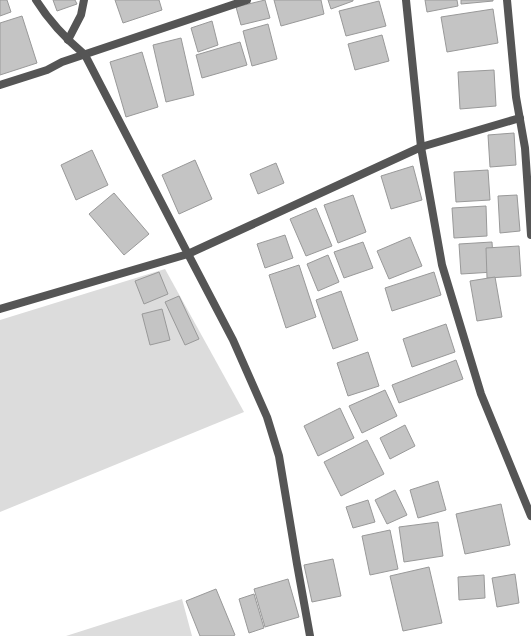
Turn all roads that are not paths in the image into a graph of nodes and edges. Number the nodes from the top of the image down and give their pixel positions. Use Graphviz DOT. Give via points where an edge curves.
graph roads {
  1 [pos="36,0"];
  2 [pos="84,0"];
  3 [pos="247,0"];
  4 [pos="406,0"];
  5 [pos="507,0"];
  6 [pos="68,40"];
  7 [pos="85,55"];
  8 [pos="0,85"];
  9 [pos="520,118"];
  10 [pos="421,148"];
  11 [pos="528,148"];
  12 [pos="531,235"];
  13 [pos="188,254"];
  14 [pos="0,309"];
  15 [pos="531,516"];
  16 [pos="310,636"];
  1 -- 6 [label="street"];
  2 -- 6 [label="street" via="81,16"];
  3 -- 7 [label="street"];
  4 -- 10 [label="street"];
  5 -- 9 [label="street"];
  6 -- 7 [label="street"];
  7 -- 8 [label="street"];
  7 -- 13 [label="street"];
  9 -- 10 [label="street"];
  9 -- 11 [label="street"];
  10 -- 13 [label="street"];
  10 -- 15 [label="street" via="444,272 481,394"];
  11 -- 12 [label="street"];
  13 -- 14 [label="street"];
  13 -- 16 [label="street" via="233,340 267,417 280,456"];
}
